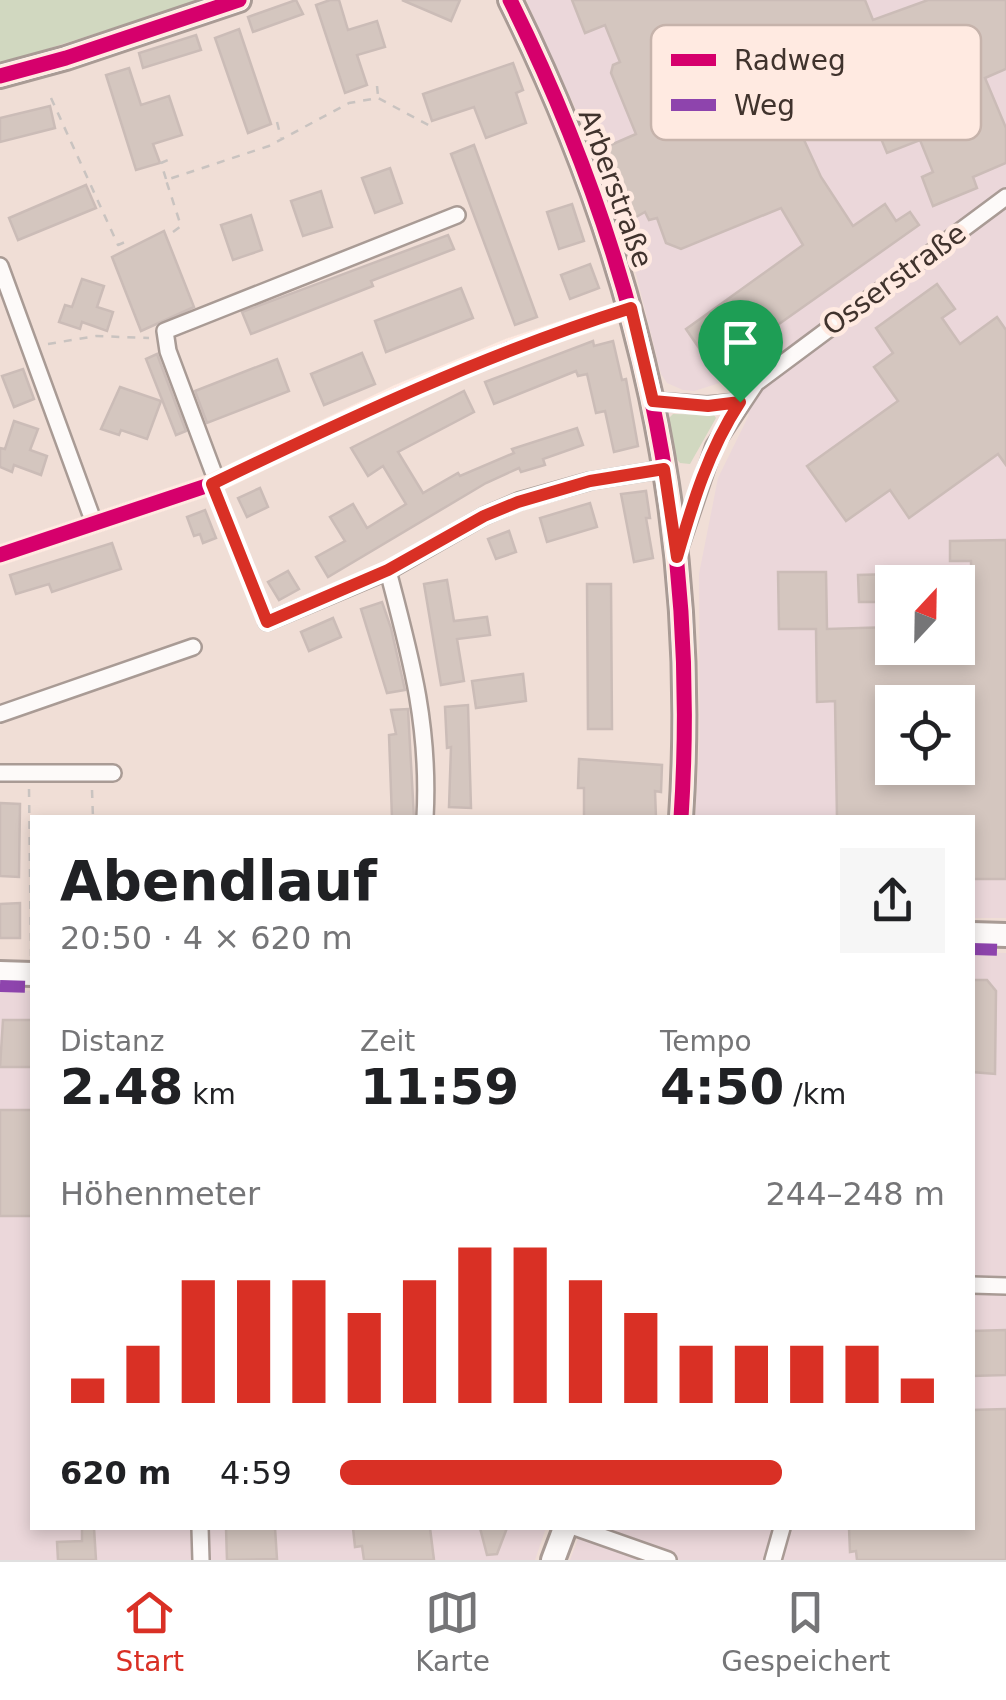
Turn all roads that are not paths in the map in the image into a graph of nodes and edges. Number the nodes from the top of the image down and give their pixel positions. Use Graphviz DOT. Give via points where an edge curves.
graph roads {
  1 [pos="239,0"];
  2 [pos="510,0"];
  3 [pos="0,76"];
  4 [pos="1006,197"];
  5 [pos="457,215"];
  6 [pos="0,266"];
  7 [pos="631,308"];
  8 [pos="653,401"];
  9 [pos="740,402"];
  10 [pos="664,469"];
  11 [pos="214,483"];
  12 [pos="94,523"];
  13 [pos="0,555"];
  14 [pos="677,557"];
  15 [pos="388,570"];
  16 [pos="267,622"];
  17 [pos="193,646"];
  18 [pos="0,714"];
  19 [pos="0,773"];
  20 [pos="113,773"];
  21 [pos="425,815"];
  22 [pos="681,815"];
  23 [pos="975,934"];
  24 [pos="1006,934"];
  25 [pos="30,968"];
  26 [pos="0,973"];
  27 [pos="975,1285"];
  28 [pos="1006,1286"];
  29 [pos="200,1530"];
  30 [pos="565,1530"];
  31 [pos="582,1530"];
  32 [pos="781,1530"];
  33 [pos="201,1560"];
  34 [pos="553,1560"];
  35 [pos="668,1560"];
  36 [pos="773,1560"];
  1 -- 3 [label="street"];
  2 -- 7 [label="street, Arberstraße" via="580,153"];
  4 -- 9 [label="street, Osserstraße" via="776,366"];
  5 -- 11 [label="street" via="165,331"];
  6 -- 12 [label="street"];
  7 -- 8 [label="street, Arberstraße"];
  7 -- 11 [label="street" via="430,381"];
  8 -- 9 [label="street"];
  8 -- 10 [label="street, Arberstraße"];
  9 -- 14 [label="street, Osserstraße" via="704,470"];
  10 -- 14 [label="street, Arberstraße"];
  10 -- 15 [label="street" via="518,502"];
  11 -- 12 [label="street"];
  12 -- 13 [label="street"];
  14 -- 22 [label="street, Arberstraße" via="685,709"];
  15 -- 16 [label="street"];
  15 -- 21 [label="street" via="420,694"];
  17 -- 18 [label="street"];
  19 -- 20 [label="street"];
  23 -- 24 [label="street"];
  25 -- 26 [label="street"];
  27 -- 28 [label="street"];
  29 -- 33 [label="street"];
  30 -- 34 [label="street"];
  31 -- 35 [label="street"];
  32 -- 36 [label="street"];
}
